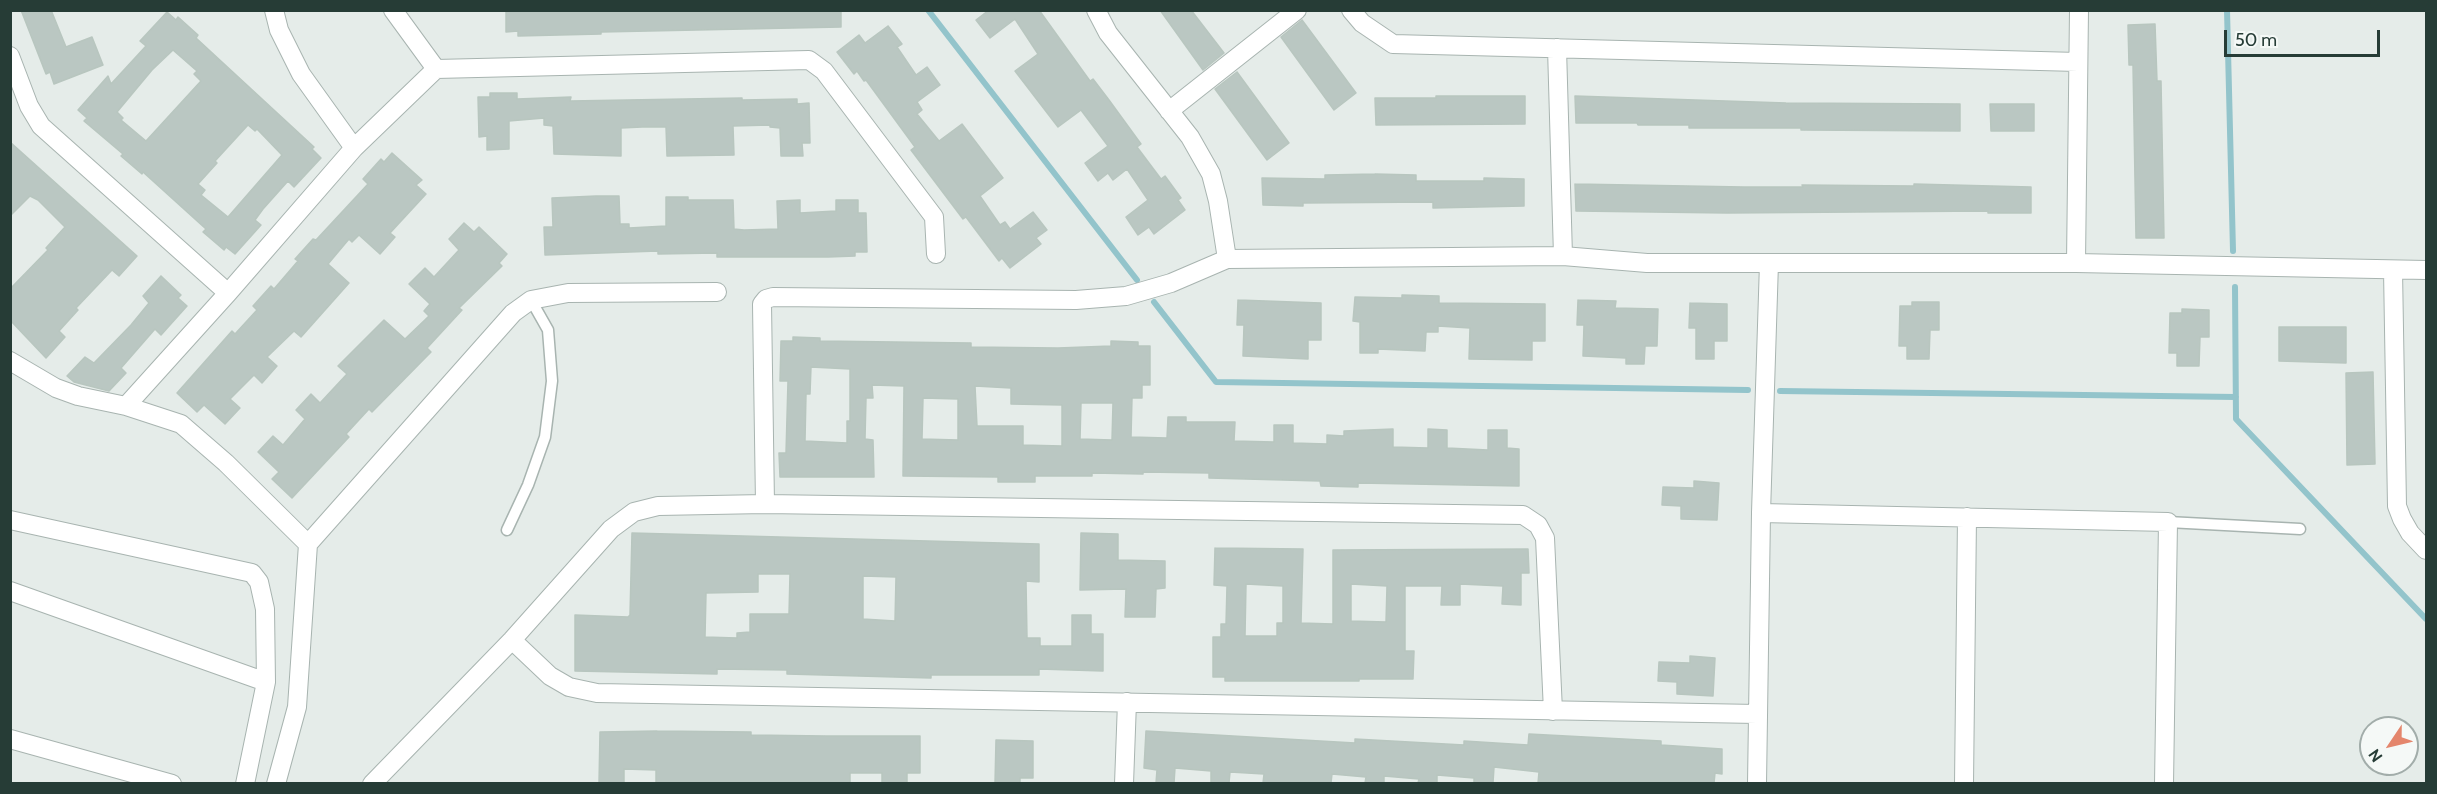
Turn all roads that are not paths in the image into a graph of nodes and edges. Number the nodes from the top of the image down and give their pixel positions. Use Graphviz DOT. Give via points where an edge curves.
graph roads {
  1 [pos="274,10"];
  2 [pos="393,10"];
  3 [pos="1096,10"];
  4 [pos="1297,10"];
  5 [pos="1351,10"];
  6 [pos="2079,10"];
  7 [pos="1557,48"];
  8 [pos="10,56"];
  9 [pos="2078,62"];
  10 [pos="436,69"];
  11 [pos="1169,111"];
  12 [pos="354,148"];
  13 [pos="936,254"];
  14 [pos="1563,256"];
  15 [pos="1227,259"];
  16 [pos="1769,263"];
  17 [pos="2076,263"];
  18 [pos="2393,270"];
  19 [pos="2427,270"];
  20 [pos="717,292"];
  21 [pos="228,293"];
  22 [pos="531,300"];
  23 [pos="10,361"];
  24 [pos="126,406"];
  25 [pos="765,504"];
  26 [pos="1761,513"];
  27 [pos="1967,517"];
  28 [pos="10,520"];
  29 [pos="2168,522"];
  30 [pos="2300,529"];
  31 [pos="507,530"];
  32 [pos="308,544"];
  33 [pos="2427,550"];
  34 [pos="10,591"];
  35 [pos="512,640"];
  36 [pos="266,682"];
  37 [pos="1127,702"];
  38 [pos="1552,711"];
  39 [pos="1757,714"];
  40 [pos="10,739"];
  41 [pos="172,783"];
  42 [pos="245,783"];
  43 [pos="276,783"];
  44 [pos="373,783"];
  45 [pos="1124,783"];
  46 [pos="1757,783"];
  47 [pos="1964,783"];
  48 [pos="2164,783"];
  1 -- 12 [label="street" via="279,30 301,74"];
  2 -- 10 [label="street"];
  3 -- 11 [label="street" via="1108,33"];
  4 -- 11 [label="street"];
  5 -- 7 [label="street" via="1362,23 1393,44"];
  6 -- 9 [label="street"];
  7 -- 9 [label="street"];
  7 -- 14 [label="street"];
  8 -- 21 [label="street" via="41,126"];
  9 -- 17 [label="street"];
  10 -- 12 [label="street"];
  10 -- 13 [label="street" via="809,60 824,70 934,218"];
  11 -- 15 [label="street" via="1190,137 1211,174"];
  12 -- 21 [label="street"];
  14 -- 15 [label="street"];
  14 -- 16 [label="street" via="1647,263"];
  15 -- 25 [label="street" via="1171,283 1126,296 1076,300 766,299 762,304"];
  16 -- 17 [label="street"];
  16 -- 26 [label="street"];
  17 -- 18 [label="street"];
  18 -- 19 [label="street"];
  18 -- 33 [label="street" via="2397,506 2410,533"];
  20 -- 22 [label="street" via="568,293"];
  21 -- 24 [label="street"];
  22 -- 31 [label="lane" via="548,330 552,381 545,437"];
  22 -- 32 [label="street" via="513,313"];
  23 -- 24 [label="street" via="56,388"];
  24 -- 32 [label="street" via="182,424 261,495"];
  25 -- 35 [label="street" via="658,506 634,512 611,529"];
  25 -- 38 [label="street" via="1523,515 1538,525 1545,538"];
  26 -- 27 [label="street"];
  26 -- 39 [label="street"];
  27 -- 29 [label="street"];
  27 -- 47 [label="street"];
  28 -- 36 [label="street" via="252,573 259,582 265,609"];
  29 -- 30 [label="lane"];
  29 -- 48 [label="street"];
  32 -- 43 [label="street" via="297,707"];
  34 -- 36 [label="street"];
  35 -- 37 [label="street" via="550,676 569,687 597,693"];
  35 -- 44 [label="street"];
  36 -- 42 [label="street"];
  37 -- 38 [label="street"];
  37 -- 45 [label="street"];
  38 -- 39 [label="street"];
  39 -- 46 [label="street"];
  40 -- 41 [label="street"];
}
